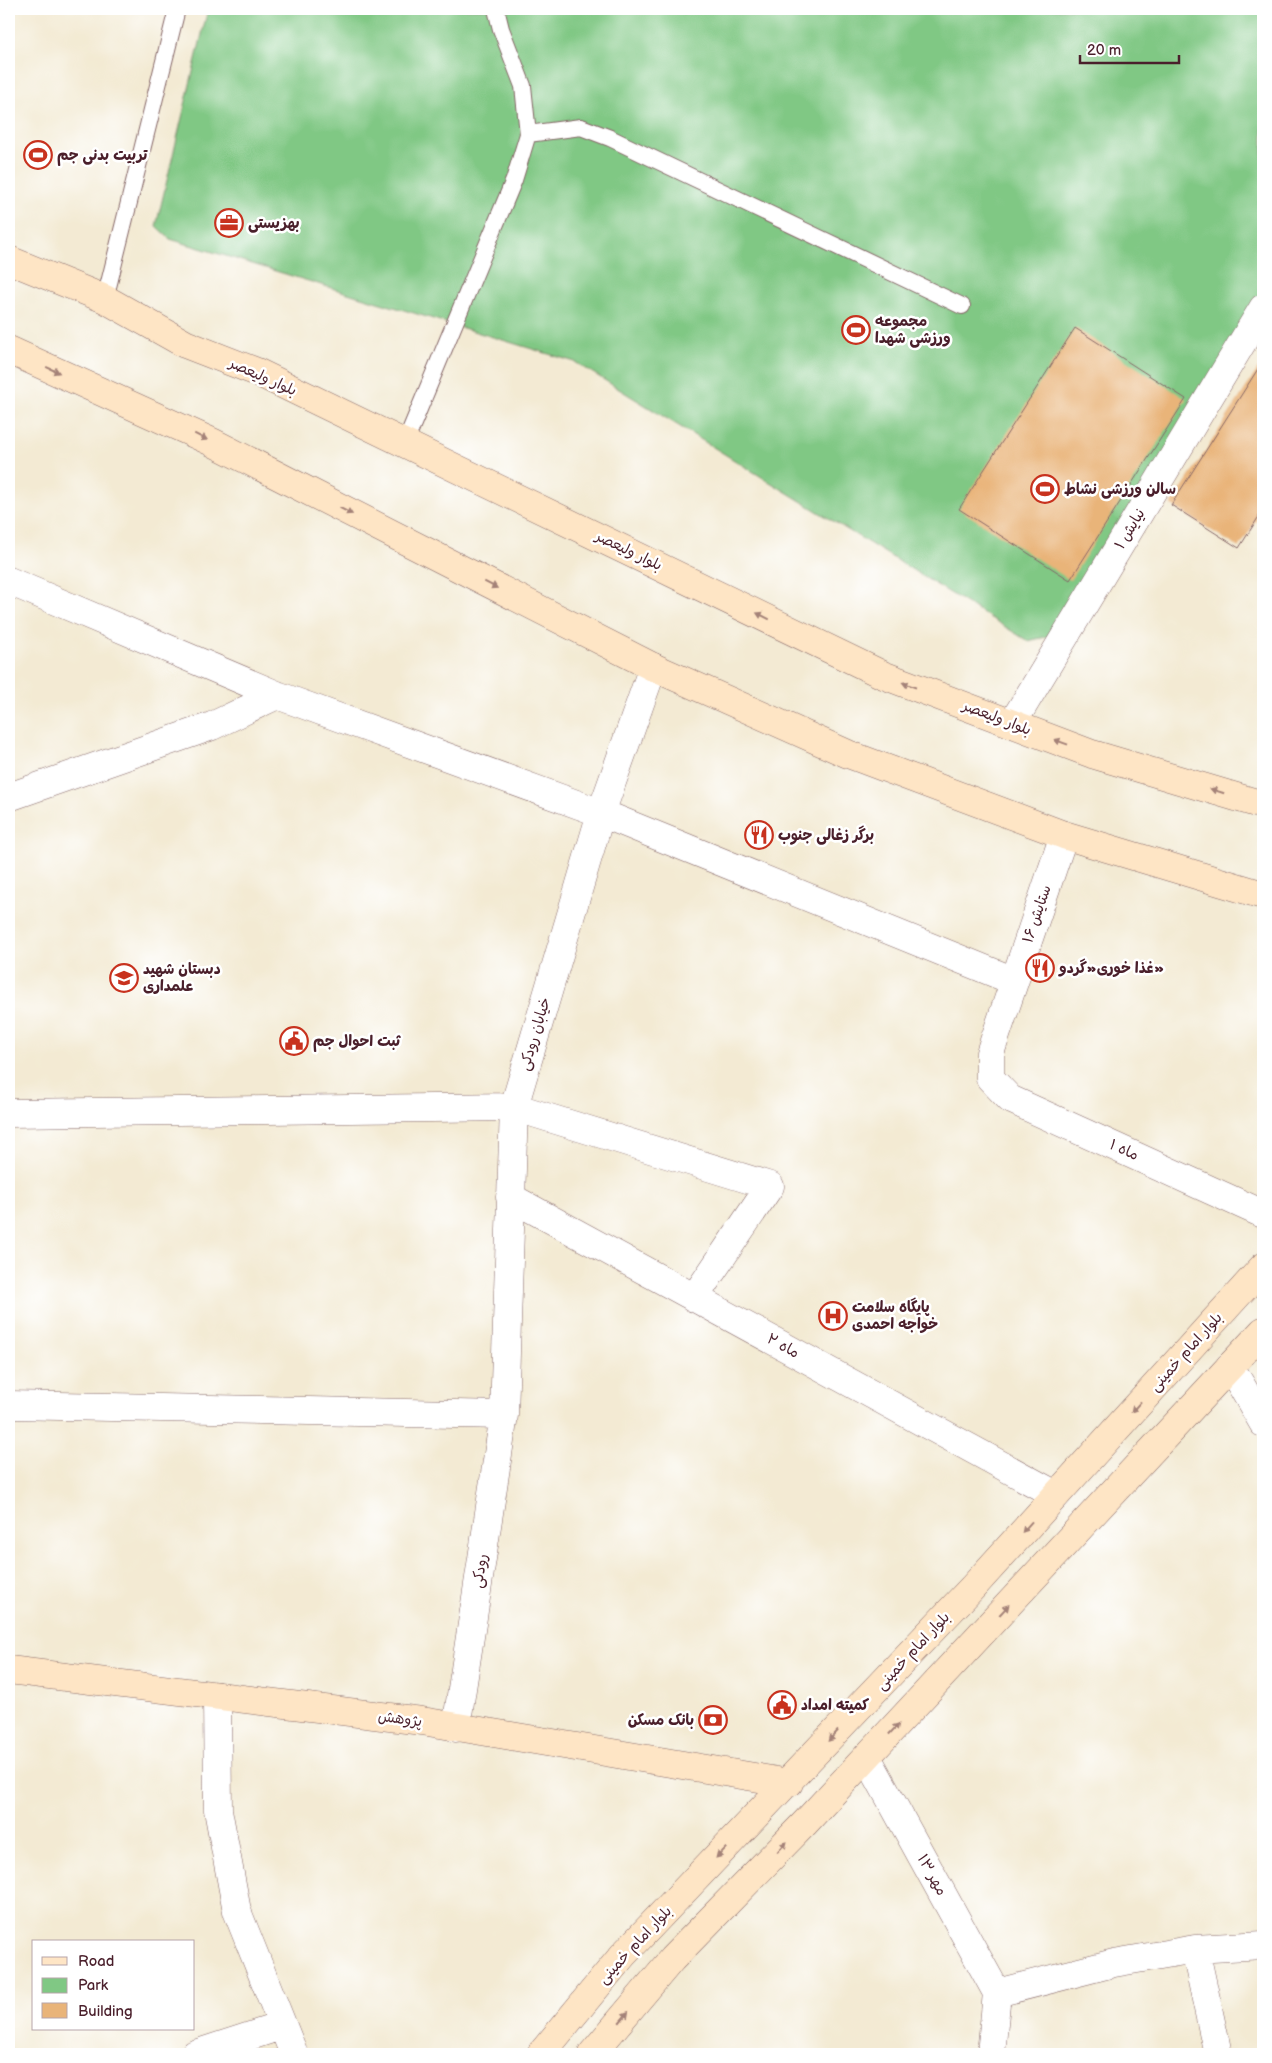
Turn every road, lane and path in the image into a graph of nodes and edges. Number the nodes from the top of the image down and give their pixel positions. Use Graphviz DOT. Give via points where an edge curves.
graph roads {
  1 [pos="177,9"];
  2 [pos="496,9"];
  3 [pos="528,134"];
  4 [pos="9,260"];
  5 [pos="105,299"];
  6 [pos="962,306"];
  7 [pos="1263,308"];
  8 [pos="9,350"];
  9 [pos="405,443"];
  10 [pos="9,581"];
  11 [pos="653,668"];
  12 [pos="276,696"];
  13 [pos="1012,724"];
  14 [pos="9,797"];
  15 [pos="1263,805"];
  16 [pos="601,813"];
  17 [pos="1064,835"];
  18 [pos="1263,895"];
  19 [pos="1014,981"];
  20 [pos="990,1078"];
  21 [pos="514,1107"];
  22 [pos="9,1113"];
  23 [pos="510,1197"];
  24 [pos="1263,1214"];
  25 [pos="1263,1267"];
  26 [pos="694,1298"];
  27 [pos="1263,1331"];
  28 [pos="1230,1366"];
  29 [pos="9,1405"];
  30 [pos="504,1415"];
  31 [pos="1263,1423"];
  32 [pos="1056,1495"];
  33 [pos="9,1670"];
  34 [pos="217,1696"];
  35 [pos="456,1728"];
  36 [pos="867,1757"];
  37 [pos="789,1783"];
  38 [pos="1263,1945"];
  39 [pos="1195,1949"];
  40 [pos="997,1994"];
  41 [pos="281,2026"];
  42 [pos="195,2054"];
  43 [pos="294,2054"];
  44 [pos="541,2054"];
  45 [pos="592,2054"];
  46 [pos="992,2054"];
  47 [pos="1218,2054"];
  1 -- 5 [label="lane"];
  2 -- 3 [label="lane" via="523,86"];
  3 -- 6 [label="lane" via="581,127 610,138"];
  3 -- 9 [label="lane" via="514,180"];
  4 -- 5 [label="street, بلوار ولیعصر"];
  5 -- 9 [label="street, بلوار ولیعصر" via="185,344 257,372"];
  7 -- 13 [label="street, نیایش ۱"];
  8 -- 11 [label="street, one-way" via="212,442"];
  13 -- 9 [label="street, بلوار ولیعصر, one-way" via="883,675"];
  10 -- 12 [label="street"];
  11 -- 16 [label="street, خیابان رودکی"];
  11 -- 17 [label="street" via="848,754"];
  12 -- 14 [label="street" via="212,726"];
  12 -- 16 [label="street"];
  15 -- 13 [label="street, بلوار ولیعصر, one-way" via="1092,754"];
  16 -- 19 [label="street"];
  16 -- 21 [label="street, خیابان رودکی"];
  17 -- 18 [label="street"];
  17 -- 19 [label="street, ستایش ۱۶"];
  19 -- 20 [label="street, ستایش ۱۶" via="990,1053"];
  20 -- 24 [label="street, ماه ۱" via="1010,1099"];
  21 -- 22 [label="street"];
  21 -- 23 [label="street, خیابان رودکی"];
  21 -- 26 [label="street" via="770,1186"];
  23 -- 26 [label="street, ماه ۲"];
  23 -- 30 [label="street, خیابان رودکی"];
  25 -- 32 [label="street, بلوار امام خمینی, one-way"];
  26 -- 32 [label="street, ماه ۲"];
  27 -- 28 [label="street"];
  28 -- 31 [label="street"];
  36 -- 28 [label="street, one-way"];
  29 -- 30 [label="street"];
  30 -- 35 [label="street, رودکی"];
  32 -- 37 [label="street, بلوار امام خمینی, one-way"];
  33 -- 34 [label="street, پژوهش"];
  34 -- 35 [label="street, پژوهش"];
  34 -- 41 [label="street" via="218,1810 237,1910"];
  35 -- 37 [label="street, پژوهش"];
  36 -- 40 [label="street, مهر ۱۳"];
  45 -- 36 [label="street, one-way" via="672,1959"];
  37 -- 44 [label="street, بلوار امام خمینی, one-way" via="623,1955"];
  38 -- 39 [label="street"];
  39 -- 40 [label="street" via="1114,1963"];
  39 -- 47 [label="street"];
  40 -- 46 [label="street"];
  41 -- 42 [label="street"];
  41 -- 43 [label="street"];
}
